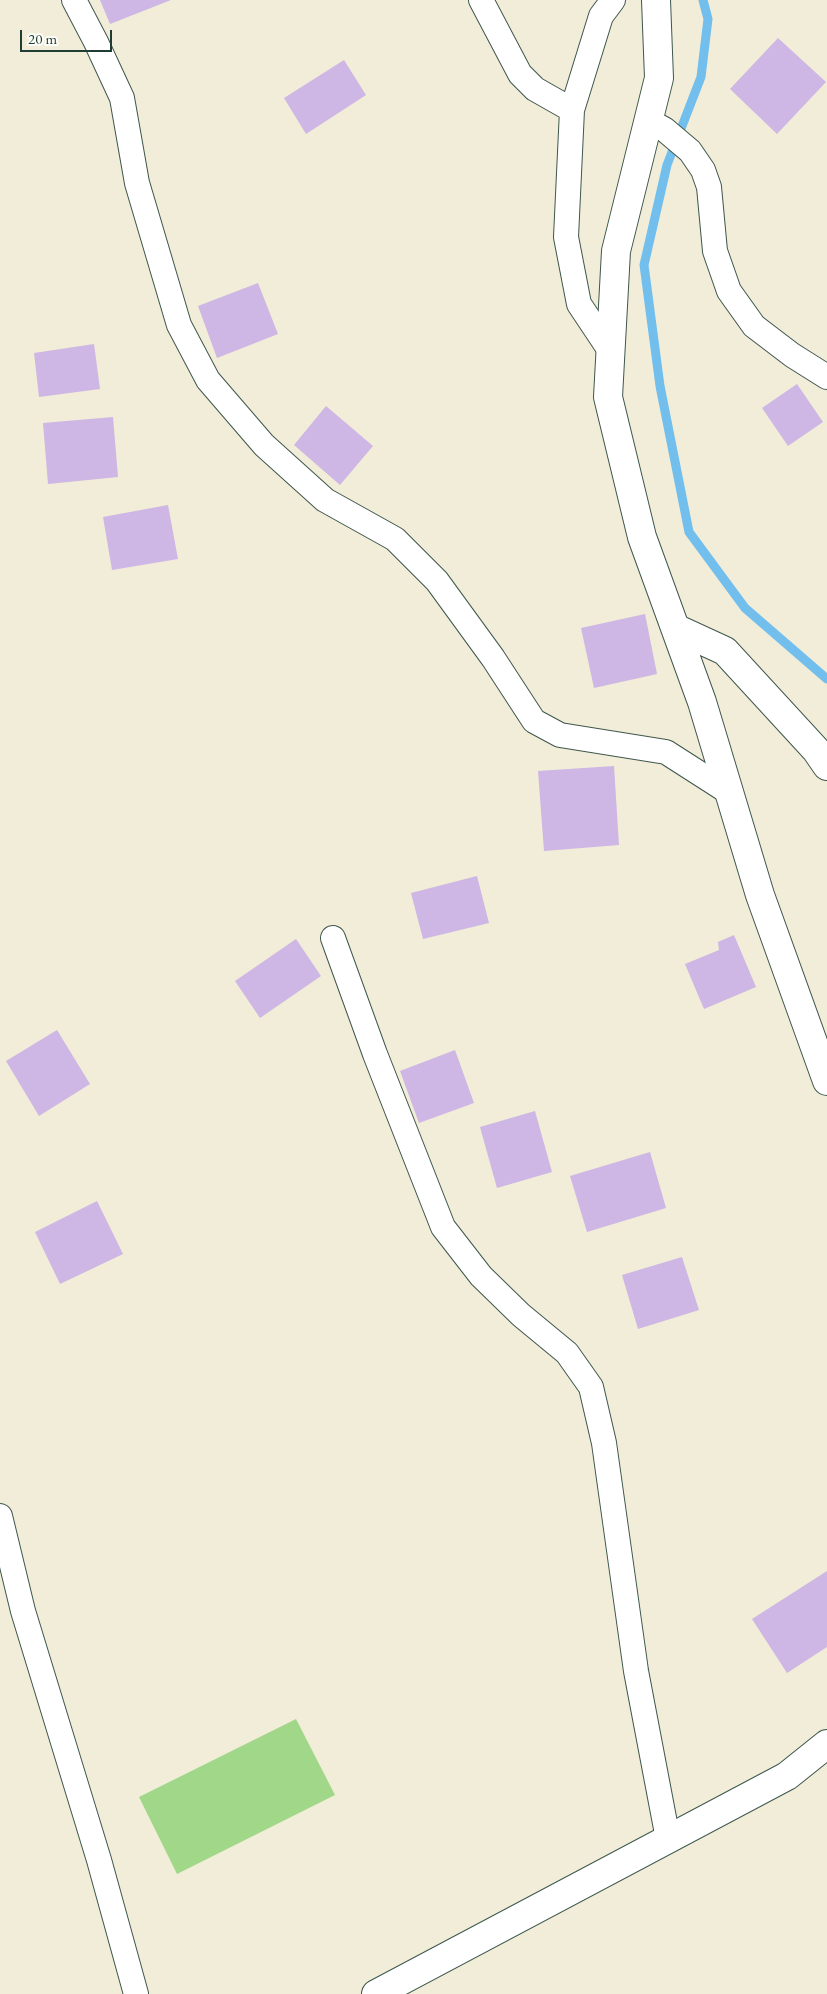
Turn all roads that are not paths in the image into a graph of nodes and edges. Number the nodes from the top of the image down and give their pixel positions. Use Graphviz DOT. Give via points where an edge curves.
graph roads {
  1 [pos="74,0"];
  2 [pos="481,0"];
  3 [pos="613,0"];
  4 [pos="656,0"];
  5 [pos="572,110"];
  6 [pos="655,125"];
  7 [pos="611,352"];
  8 [pos="827,377"];
  9 [pos="675,628"];
  10 [pos="827,766"];
  11 [pos="730,794"];
  12 [pos="333,938"];
  13 [pos="827,1081"];
  14 [pos="0,1516"];
  15 [pos="827,1744"];
  16 [pos="668,1839"];
  17 [pos="136,1994"];
  18 [pos="376,1994"];
  1 -- 11 [label="street" via="122,98 138,183 179,325 208,380 264,445 325,500 394,539 437,581 534,722 560,735 666,752"];
  2 -- 5 [label="street" via="520,74"];
  3 -- 5 [label="street" via="601,16"];
  4 -- 6 [label="street" via="658,78"];
  5 -- 7 [label="street" via="566,237 579,304"];
  6 -- 7 [label="street" via="616,251"];
  6 -- 8 [label="street" via="690,151 703,170 709,187 715,251 729,291 754,326"];
  7 -- 9 [label="street" via="608,397 642,536"];
  9 -- 10 [label="street" via="725,651"];
  9 -- 11 [label="street"];
  11 -- 13 [label="street" via="760,895"];
  12 -- 16 [label="street" via="443,1227 481,1276 567,1353 591,1388 604,1443 636,1671"];
  14 -- 17 [label="street" via="23,1611"];
  15 -- 16 [label="street" via="787,1776"];
  16 -- 18 [label="street"];
}
